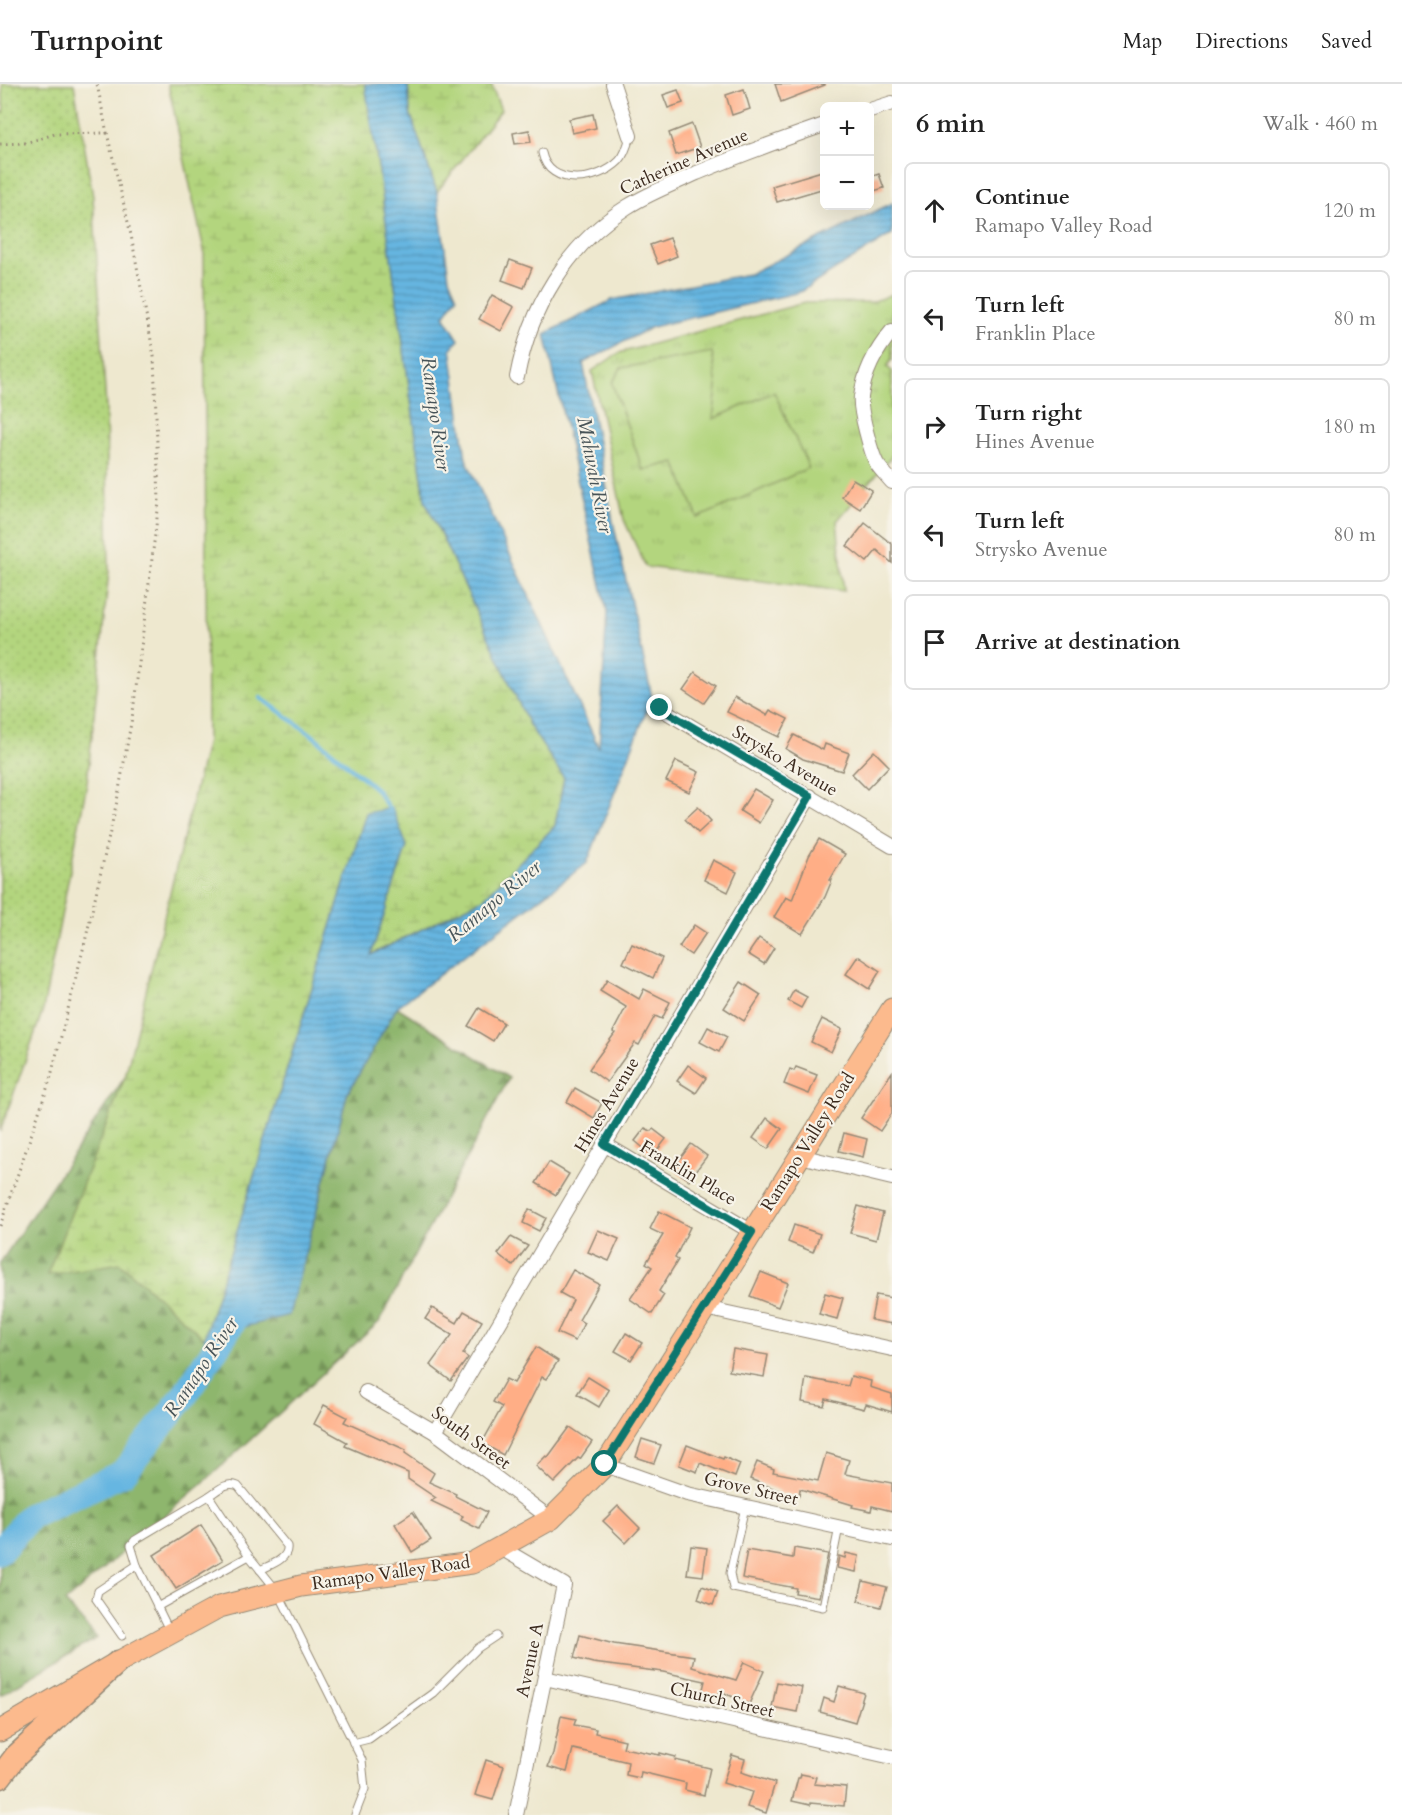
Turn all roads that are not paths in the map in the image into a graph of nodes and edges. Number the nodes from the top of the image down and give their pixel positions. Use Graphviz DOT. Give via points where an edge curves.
graph roads {
  1 [pos="613,84"];
  2 [pos="892,103"];
  3 [pos="874,110"];
  4 [pos="820,127"];
  5 [pos="630,136"];
  6 [pos="542,153"];
  7 [pos="892,331"];
  8 [pos="518,377"];
  9 [pos="892,482"];
  10 [pos="660,708"];
  11 [pos="810,796"];
  12 [pos="892,846"];
  13 [pos="892,1009"];
  14 [pos="604,1144"];
  15 [pos="800,1156"];
  16 [pos="892,1178"];
  17 [pos="752,1232"];
  18 [pos="705,1308"];
  19 [pos="892,1349"];
  20 [pos="366,1392"];
  21 [pos="435,1432"];
  22 [pos="605,1464"];
  23 [pos="209,1496"];
  24 [pos="746,1507"];
  25 [pos="551,1519"];
  26 [pos="839,1527"];
  27 [pos="892,1539"];
  28 [pos="501,1548"];
  29 [pos="249,1556"];
  30 [pos="138,1565"];
  31 [pos="260,1570"];
  32 [pos="278,1592"];
  33 [pos="157,1607"];
  34 [pos="171,1633"];
  35 [pos="122,1636"];
  36 [pos="496,1636"];
  37 [pos="118,1662"];
  38 [pos="545,1678"];
  39 [pos="0,1731"];
  40 [pos="353,1743"];
  41 [pos="892,1757"];
  42 [pos="0,1777"];
  43 [pos="355,1815"];
  44 [pos="516,1815"];
  1 -- 5 [label="street"];
  2 -- 3 [label="street"];
  4 -- 8 [label="street, Catherine Avenue" via="724,161 648,194 599,228 573,254 541,302"];
  5 -- 6 [label="lane" via="620,160 609,169 581,178 555,174 543,162"];
  7 -- 9 [label="street" via="870,365 860,399 877,464"];
  10 -- 11 [label="street, Strysko Avenue"];
  11 -- 12 [label="street, Strysko Avenue"];
  11 -- 14 [label="street, Hines Avenue"];
  13 -- 15 [label="main road, Ramapo Valley Road"];
  14 -- 17 [label="street, Franklin Place"];
  14 -- 21 [label="street, Hines Avenue"];
  15 -- 16 [label="street"];
  15 -- 17 [label="main road, Ramapo Valley Road"];
  17 -- 18 [label="main road, Ramapo Valley Road"];
  18 -- 19 [label="street"];
  18 -- 22 [label="main road, Ramapo Valley Road"];
  20 -- 21 [label="street, South Street"];
  21 -- 25 [label="street, South Street"];
  22 -- 24 [label="street, Grove Street" via="687,1494"];
  22 -- 25 [label="main road, Ramapo Valley Road"];
  23 -- 29 [label="lane"];
  23 -- 30 [label="lane" via="135,1540 131,1550"];
  23 -- 31 [label="lane" via="227,1484 238,1486 287,1546 287,1556"];
  24 -- 26 [label="street, Grove Street"];
  24 -- 26 [label="lane" via="730,1573 733,1588 823,1607"];
  25 -- 28 [label="main road, Ramapo Valley Road"];
  26 -- 27 [label="street, Grove Street"];
  28 -- 32 [label="main road, Ramapo Valley Road" via="472,1563"];
  28 -- 38 [label="street, Avenue A" via="564,1584"];
  29 -- 31 [label="lane"];
  29 -- 33 [label="lane"];
  30 -- 33 [label="lane"];
  30 -- 35 [label="lane" via="96,1595"];
  31 -- 32 [label="lane"];
  32 -- 34 [label="main road, Ramapo Valley Road" via="219,1607"];
  32 -- 40 [label="lane"];
  33 -- 34 [label="lane"];
  34 -- 37 [label="main road, Ramapo Valley Road"];
  36 -- 40 [label="lane" via="478,1648 433,1693 369,1738"];
  37 -- 39 [label="main road, Ramapo Valley Road"];
  37 -- 42 [label="highway" via="16,1756"];
  38 -- 41 [label="street, Church Street"];
  38 -- 44 [label="street, Avenue A"];
  40 -- 43 [label="lane" via="362,1760 365,1789"];
}
